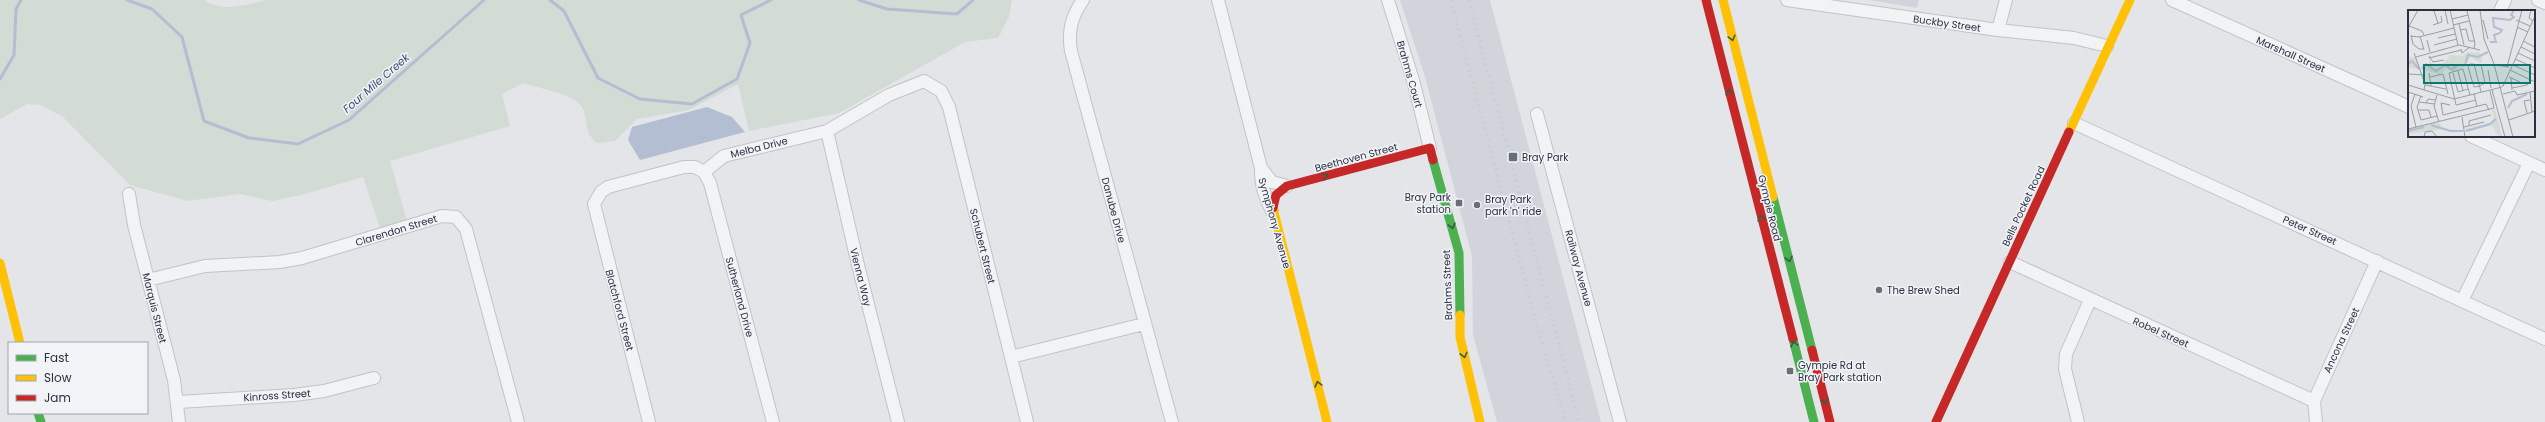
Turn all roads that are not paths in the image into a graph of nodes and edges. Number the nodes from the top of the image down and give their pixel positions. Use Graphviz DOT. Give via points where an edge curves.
graph roads {
  1 [pos="1083,0"];
  2 [pos="1218,0"];
  3 [pos="1388,0"];
  4 [pos="1706,0"];
  5 [pos="1723,0"];
  6 [pos="1786,0"];
  7 [pos="2006,0"];
  8 [pos="2130,0"];
  9 [pos="2172,0"];
  10 [pos="2505,0"];
  11 [pos="2538,0"];
  12 [pos="2545,3"];
  13 [pos="2500,10"];
  14 [pos="1998,30"];
  15 [pos="2107,46"];
  16 [pos="924,81"];
  17 [pos="2408,107"];
  18 [pos="1537,114"];
  19 [pos="2074,123"];
  20 [pos="827,131"];
  21 [pos="2473,137"];
  22 [pos="1430,148"];
  23 [pos="2529,163"];
  24 [pos="1261,168"];
  25 [pos="2545,170"];
  26 [pos="704,172"];
  27 [pos="1287,186"];
  28 [pos="129,194"];
  29 [pos="1272,211"];
  30 [pos="2378,261"];
  31 [pos="2010,262"];
  32 [pos="0,263"];
  33 [pos="148,280"];
  34 [pos="2090,300"];
  35 [pos="2462,301"];
  36 [pos="1144,324"];
  37 [pos="2545,339"];
  38 [pos="20,342"];
  39 [pos="1011,357"];
  40 [pos="374,378"];
  41 [pos="2314,401"];
  42 [pos="178,402"];
  43 [pos="179,422"];
  44 [pos="518,422"];
  45 [pos="649,422"];
  46 [pos="773,422"];
  47 [pos="898,422"];
  48 [pos="1027,422"];
  49 [pos="1172,422"];
  50 [pos="1328,422"];
  51 [pos="1480,422"];
  52 [pos="1620,422"];
  53 [pos="1814,422"];
  54 [pos="1830,422"];
  55 [pos="1936,422"];
  56 [pos="2078,422"];
  57 [pos="2316,422"];
  1 -- 36 [label="street, Danube Drive" via="1071,19 1071,51"];
  2 -- 24 [label="street, Symphony Avenue"];
  3 -- 22 [label="street, Brahms Court" via="1413,80"];
  53 -- 4 [label="main road, Gympie Road, one-way"];
  5 -- 54 [label="main road, Gympie Road, one-way"];
  6 -- 14 [label="street, Buckby Street"];
  7 -- 14 [label="street"];
  8 -- 15 [label="main road, Bells Pocket Road"];
  9 -- 17 [label="street, Marshall Street"];
  10 -- 13 [label="street"];
  11 -- 12 [label="street"];
  14 -- 15 [label="street, Buckby Street" via="2090,40"];
  15 -- 19 [label="main road, Bells Pocket Road"];
  16 -- 20 [label="street, Melba Drive" via="889,95"];
  16 -- 39 [label="street, Schubert Street" via="941,91 949,107"];
  18 -- 52 [label="street, Railway Avenue"];
  19 -- 30 [label="street, Peter Street"];
  19 -- 31 [label="main road, Bells Pocket Road"];
  20 -- 26 [label="street, Melba Drive" via="724,156"];
  20 -- 47 [label="street, Vienna Way"];
  21 -- 23 [label="street"];
  27 -- 22 [label="main road, Beethoven Street, one-way"];
  22 -- 51 [label="main road, Brahms Street, one-way" via="1459,253 1460,337"];
  23 -- 25 [label="street"];
  23 -- 35 [label="street"];
  24 -- 27 [label="street" via="1272,182"];
  24 -- 29 [label="street, Symphony Avenue" via="1260,177"];
  26 -- 45 [label="street, Blatchford Street" via="695,167 684,167 608,187 596,198 594,211"];
  26 -- 46 [label="street, Sutherland Drive" via="710,183"];
  27 -- 29 [label="main road" via="1276,195"];
  28 -- 33 [label="street, Marquis Street"];
  50 -- 29 [label="main road, Symphony Avenue, one-way"];
  30 -- 35 [label="street, Peter Street"];
  30 -- 41 [label="street, Ancona Street"];
  31 -- 34 [label="street, Robel Street"];
  31 -- 55 [label="main road, Bells Pocket Road"];
  32 -- 38 [label="main road"];
  33 -- 42 [label="street, Marquis Street"];
  33 -- 44 [label="street, Clarendon Street" via="205,266 295,259 442,216 456,217 466,229"];
  34 -- 41 [label="street, Robel Street"];
  34 -- 56 [label="street" via="2066,354 2065,369"];
  35 -- 37 [label="street, Peter Street"];
  36 -- 39 [label="street"];
  36 -- 49 [label="street, Danube Drive"];
  39 -- 48 [label="street, Schubert Street"];
  40 -- 42 [label="street, Kinross Street" via="324,391 294,395"];
  41 -- 57 [label="street"];
  42 -- 43 [label="street, Marquis Street"];
}
